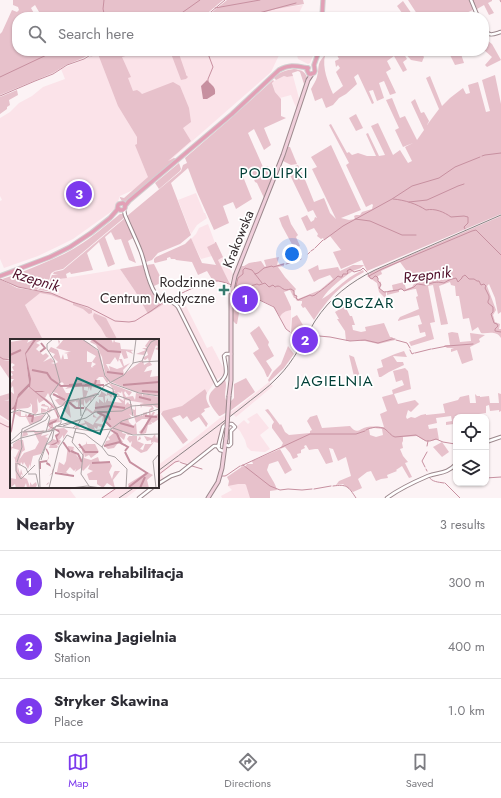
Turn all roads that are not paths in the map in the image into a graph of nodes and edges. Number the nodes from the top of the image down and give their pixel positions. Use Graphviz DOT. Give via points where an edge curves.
graph roads {
  1 [pos="323,0"];
  2 [pos="471,0"];
  3 [pos="322,12"];
  4 [pos="476,12"];
  5 [pos="501,32"];
  6 [pos="489,34"];
  7 [pos="316,56"];
  8 [pos="310,70"];
  9 [pos="122,208"];
  10 [pos="0,276"];
  11 [pos="231,354"];
  12 [pos="501,437"];
  13 [pos="226,438"];
  14 [pos="489,441"];
  15 [pos="219,446"];
  16 [pos="226,446"];
  17 [pos="224,451"];
  18 [pos="224,458"];
  19 [pos="453,467"];
  20 [pos="159,483"];
  21 [pos="152,488"];
  22 [pos="139,498"];
  23 [pos="208,498"];
  24 [pos="387,498"];
  1 -- 3 [label="main road"];
  2 -- 4 [label="street"];
  5 -- 6 [label="street"];
  7 -- 8 [label="main road, Krakowska"];
  8 -- 9 [label="main road" via="294,68 276,73"];
  8 -- 11 [label="main road, Krakowska" via="283,155 233,285"];
  9 -- 10 [label="main road" via="92,233 66,249"];
  9 -- 11 [label="street" via="155,292 163,299 174,303 179,310 217,385 223,380 226,372 224,356"];
  11 -- 13 [label="main road, Krakowska, bridge"];
  12 -- 14 [label="street"];
  13 -- 16 [label="main road, Krakowska"];
  13 -- 17 [label="main road, Krakowska"];
  15 -- 16 [label="street" via="223,426 230,424 234,427 231,431 231,444"];
  15 -- 17 [label="street" via="220,450"];
  15 -- 20 [label="street" via="214,447 180,473"];
  16 -- 18 [label="main road, Krakowska"];
  17 -- 18 [label="main road, Krakowska"];
  18 -- 23 [label="main road, Krakowska" via="219,481"];
  19 -- 24 [label="street" via="410,484"];
  21 -- 22 [label="street"];
}
